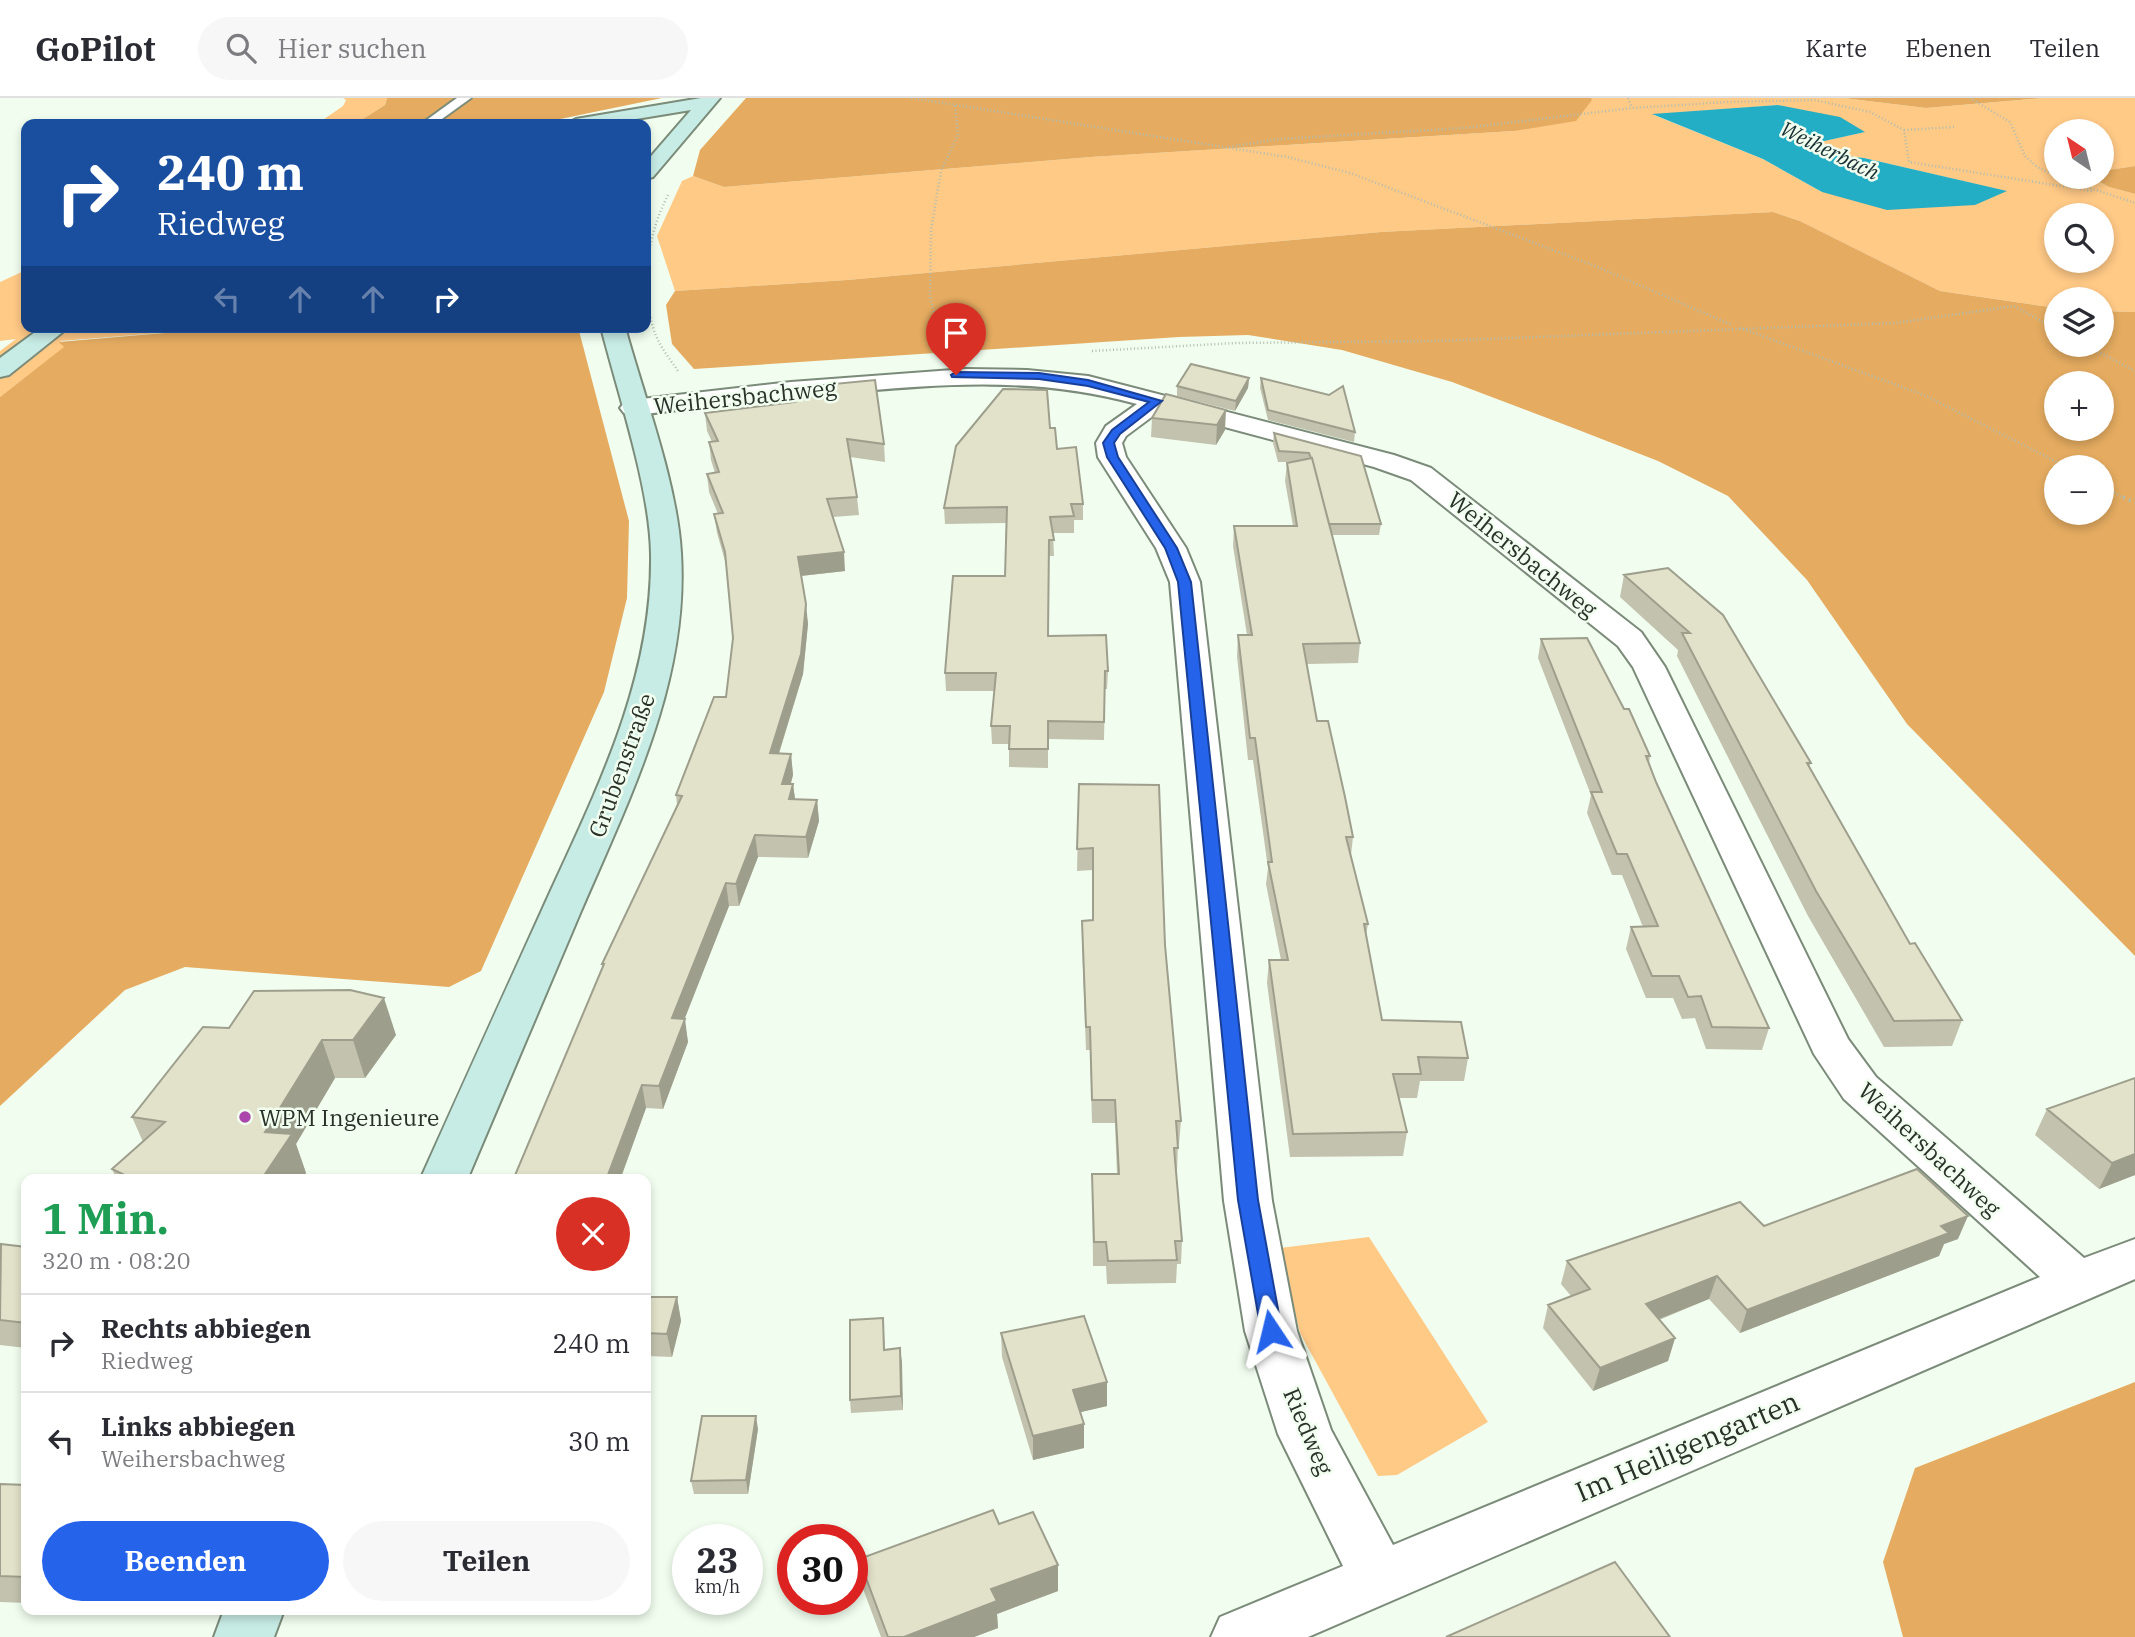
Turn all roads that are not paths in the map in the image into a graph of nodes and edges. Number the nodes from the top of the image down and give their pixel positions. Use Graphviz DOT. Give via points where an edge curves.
graph roads {
  1 [pos="465,98"];
  2 [pos="709,100"];
  3 [pos="434,119"];
  4 [pos="604,119"];
  5 [pos="651,167"];
  6 [pos="49,333"];
  7 [pos="614,333"];
  8 [pos="0,370"];
  9 [pos="1157,401"];
  10 [pos="632,408"];
  11 [pos="446,1174"];
  12 [pos="2135,1258"];
  13 [pos="2077,1281"];
  14 [pos="1379,1577"];
  15 [pos="252,1615"];
  16 [pos="1257,1634"];
  17 [pos="244,1637"];
  1 -- 3 [label="lane"];
  2 -- 4 [label="street"];
  2 -- 5 [label="street"];
  6 -- 8 [label="street"];
  7 -- 10 [label="street, Grubenstraße"];
  9 -- 10 [label="street, Weihersbachweg" via="1088,383 999,374"];
  9 -- 13 [label="street, Weihersbachweg" via="1421,474 1630,639 1649,667 1829,1044 1860,1088"];
  9 -- 14 [label="street, Riedweg" via="1115,432 1109,443 1112,457 1171,548 1185,582 1248,1200 1271,1331 1305,1434"];
  10 -- 11 [label="street, Grubenstraße" via="656,489 666,551 666,610 656,669 631,753"];
  12 -- 13 [label="street, Im Heiligengarten"];
  13 -- 14 [label="street, Im Heiligengarten"];
  14 -- 16 [label="street, Im Heiligengarten"];
  15 -- 17 [label="street"];
}
